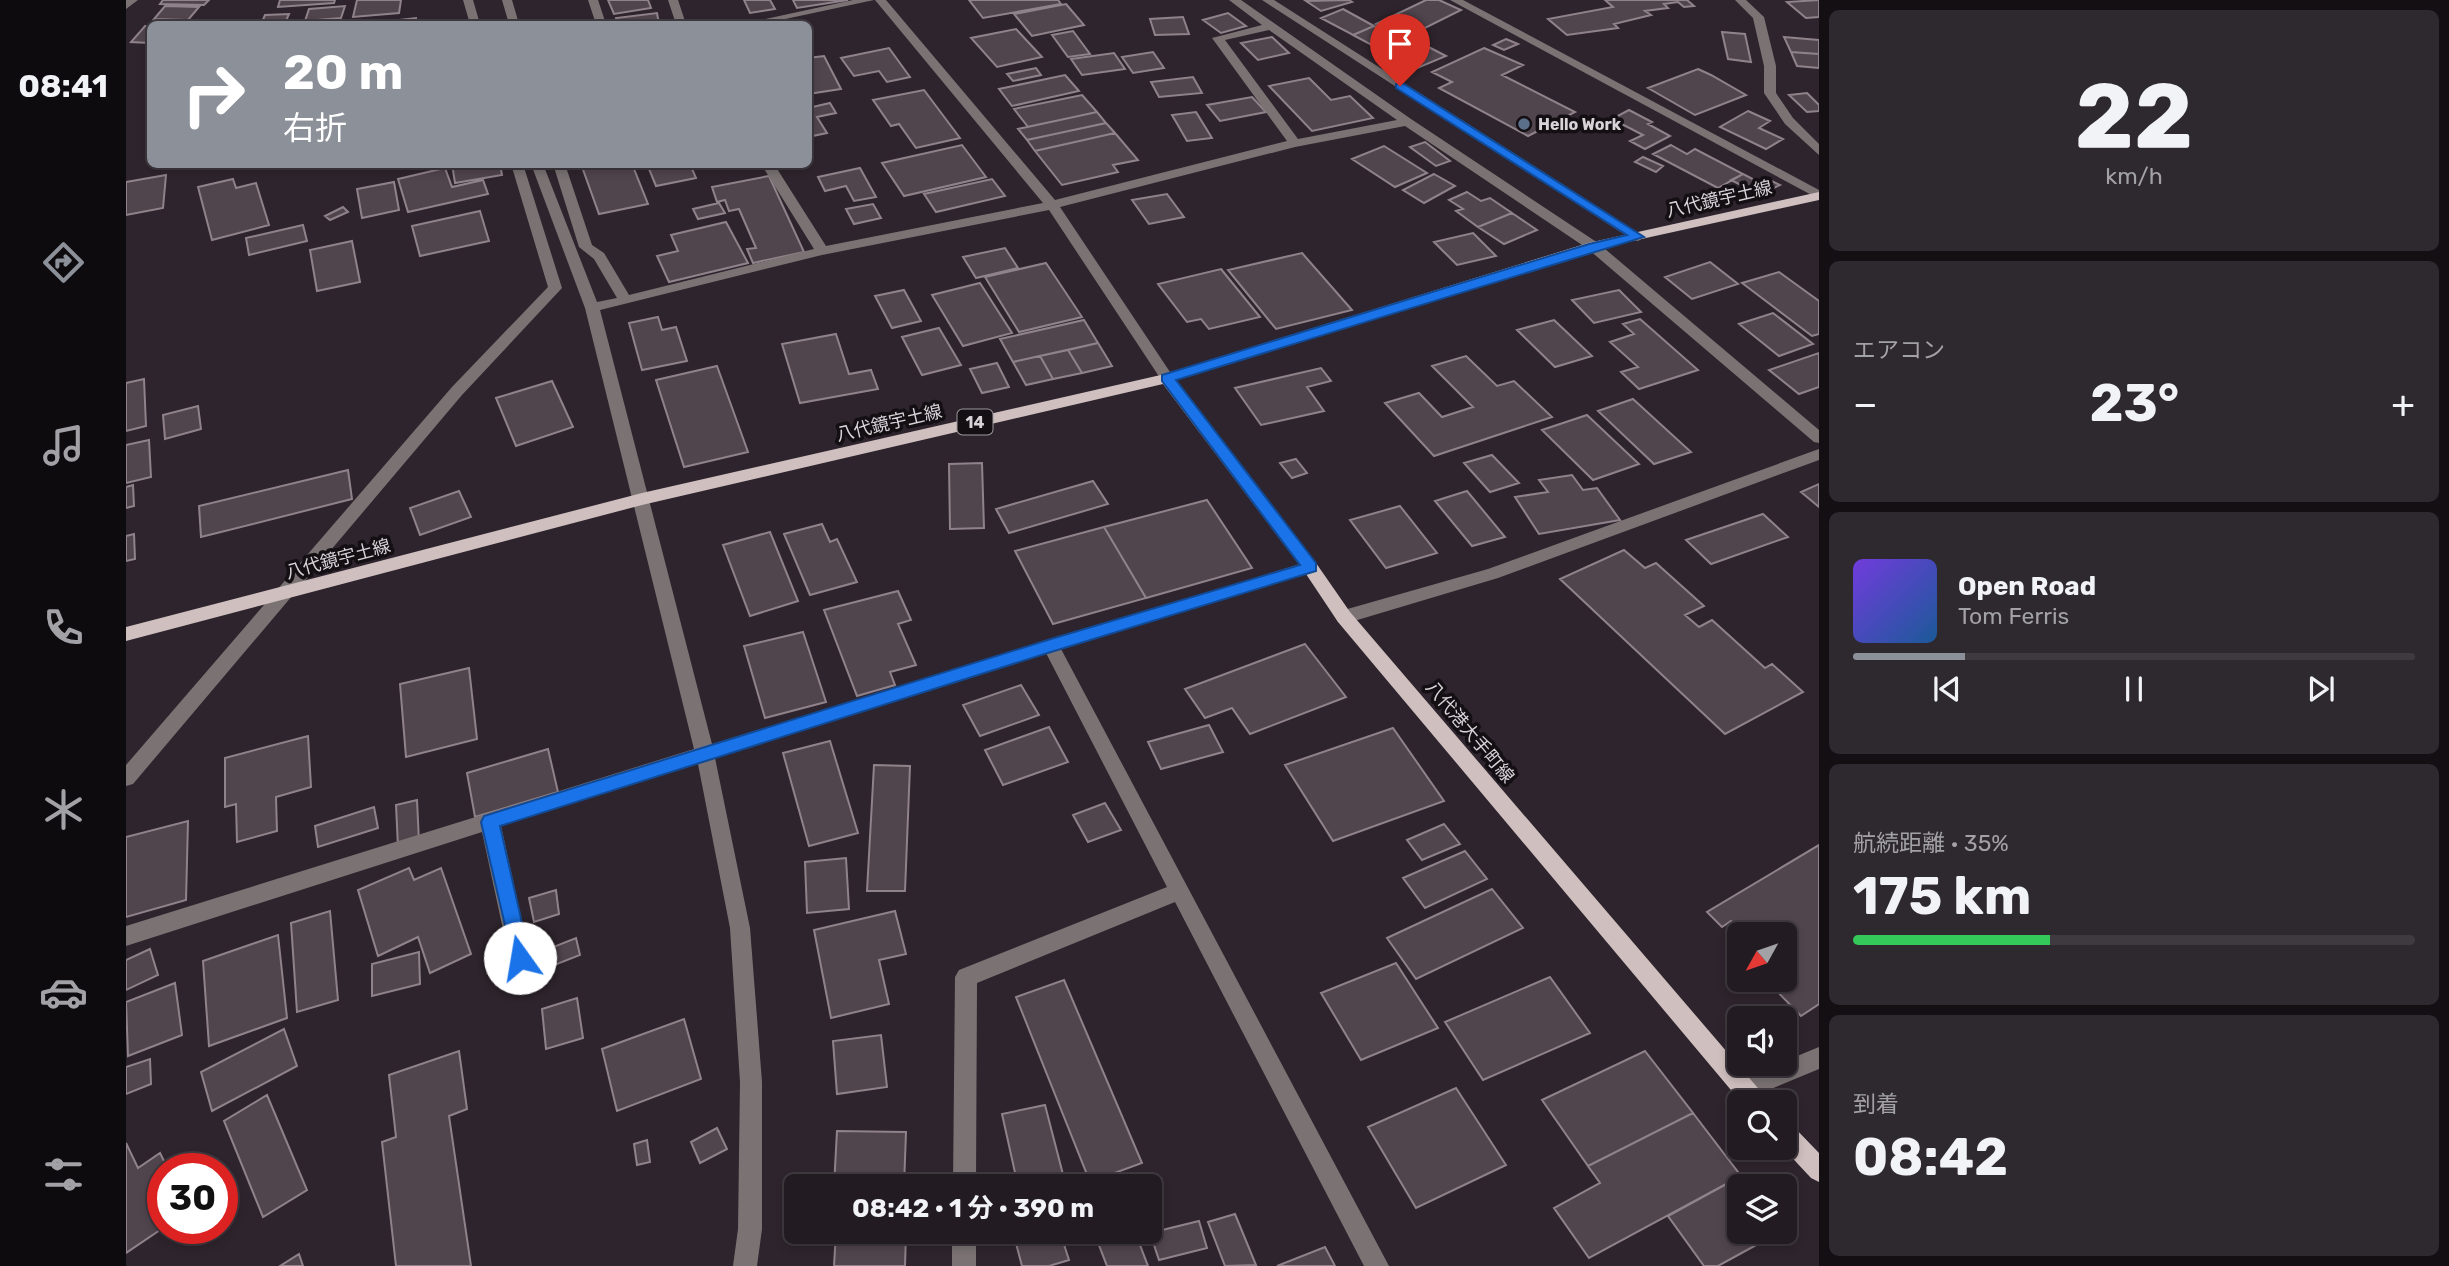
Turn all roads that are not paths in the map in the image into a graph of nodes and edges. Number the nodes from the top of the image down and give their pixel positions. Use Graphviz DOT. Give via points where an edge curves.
graph roads {
  1 [pos="133,0"];
  2 [pos="468,0"];
  3 [pos="479,0"];
  4 [pos="506,0"];
  5 [pos="593,0"];
  6 [pos="673,0"];
  7 [pos="869,0"];
  8 [pos="880,0"];
  9 [pos="1234,0"];
  10 [pos="1267,0"];
  11 [pos="1455,0"];
  12 [pos="1740,0"];
  13 [pos="126,6"];
  14 [pos="474,21"];
  15 [pos="486,21"];
  16 [pos="513,21"];
  17 [pos="600,21"];
  18 [pos="680,21"];
  19 [pos="763,21"];
  20 [pos="1273,26"];
  21 [pos="1407,122"];
  22 [pos="1295,143"];
  23 [pos="1819,151"];
  24 [pos="518,168"];
  25 [pos="539,168"];
  26 [pos="560,168"];
  27 [pos="770,168"];
  28 [pos="1819,196"];
  29 [pos="1052,205"];
  30 [pos="1638,237"];
  31 [pos="1594,246"];
  32 [pos="822,251"];
  33 [pos="625,300"];
  34 [pos="592,308"];
  35 [pos="1167,378"];
  36 [pos="1819,438"];
  37 [pos="1819,454"];
  38 [pos="642,499"];
  39 [pos="1310,567"];
  40 [pos="284,593"];
  41 [pos="1344,617"];
  42 [pos="126,634"];
  43 [pos="1051,645"];
  44 [pos="705,754"];
  45 [pos="126,778"];
  46 [pos="490,822"];
  47 [pos="1180,891"];
  48 [pos="126,936"];
  49 [pos="509,980"];
  50 [pos="1819,1058"];
  51 [pos="1744,1090"];
  52 [pos="1760,1090"];
  53 [pos="1797,1147"];
  54 [pos="1819,1170"];
  55 [pos="964,1174"];
  56 [pos="964,1244"];
  57 [pos="745,1266"];
  58 [pos="964,1266"];
  59 [pos="1377,1266"];
  1 -- 13 [label="street"];
  2 -- 14 [label="street"];
  3 -- 15 [label="street"];
  4 -- 16 [label="street"];
  5 -- 17 [label="street"];
  6 -- 18 [label="street"];
  7 -- 19 [label="street"];
  8 -- 29 [label="street"];
  9 -- 20 [label="street"];
  10 -- 30 [label="street"];
  11 -- 28 [label="street"];
  12 -- 23 [label="street" via="1758,16 1770,66 1770,93 1789,121"];
  20 -- 21 [label="street"];
  20 -- 22 [label="street" via="1218,38"];
  21 -- 22 [label="street"];
  21 -- 31 [label="street"];
  22 -- 29 [label="street"];
  24 -- 40 [label="street" via="555,288 457,391"];
  25 -- 34 [label="street"];
  26 -- 33 [label="street" via="586,247 600,256"];
  27 -- 32 [label="street"];
  28 -- 30 [label="main road, 八代鏡宇土線 / 14"];
  29 -- 32 [label="street"];
  29 -- 35 [label="street"];
  30 -- 31 [label="main road, 八代鏡宇土線 / 14"];
  31 -- 35 [label="main road, 八代鏡宇土線 / 14"];
  31 -- 36 [label="street"];
  32 -- 33 [label="street"];
  33 -- 34 [label="street"];
  34 -- 38 [label="street"];
  35 -- 38 [label="main road, 八代鏡宇土線 / 14"];
  35 -- 39 [label="main road, 八代港大手町線"];
  37 -- 41 [label="street" via="1492,574"];
  38 -- 40 [label="main road, 八代鏡宇土線 / 14"];
  38 -- 44 [label="street"];
  39 -- 41 [label="main road, 八代港大手町線"];
  39 -- 43 [label="street"];
  40 -- 42 [label="main road, 八代鏡宇土線 / 14"];
  40 -- 45 [label="street"];
  41 -- 51 [label="main road, 八代港大手町線"];
  43 -- 44 [label="street"];
  43 -- 47 [label="street"];
  44 -- 46 [label="street"];
  44 -- 57 [label="street" via="740,929 751,1082 750,1229"];
  46 -- 48 [label="street"];
  46 -- 49 [label="street" via="520,958"];
  47 -- 55 [label="street" via="966,977"];
  47 -- 59 [label="street"];
  50 -- 52 [label="street"];
  53 -- 54 [label="main road"];
  56 -- 58 [label="street"];
}
